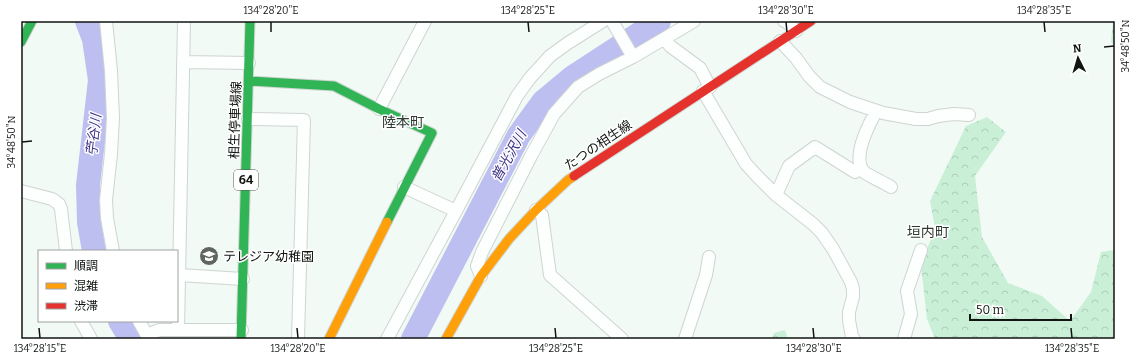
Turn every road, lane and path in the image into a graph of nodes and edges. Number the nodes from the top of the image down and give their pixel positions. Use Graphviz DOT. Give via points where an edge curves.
graph roads {
  1 [pos="32,21"];
  2 [pos="106,21"];
  3 [pos="184,21"];
  4 [pos="250,21"];
  5 [pos="425,21"];
  6 [pos="694,21"];
  7 [pos="784,21"];
  8 [pos="811,21"];
  9 [pos="609,22"];
  10 [pos="796,31"];
  11 [pos="664,39"];
  12 [pos="780,41"];
  13 [pos="21,42"];
  14 [pos="631,54"];
  15 [pos="183,62"];
  16 [pos="249,63"];
  17 [pos="249,80"];
  18 [pos="707,89"];
  19 [pos="379,108"];
  20 [pos="876,111"];
  21 [pos="969,115"];
  22 [pos="248,119"];
  23 [pos="855,172"];
  24 [pos="404,187"];
  25 [pos="891,187"];
  26 [pos="21,191"];
  27 [pos="776,195"];
  28 [pos="536,210"];
  29 [pos="456,211"];
  30 [pos="66,250"];
  31 [pos="113,250"];
  32 [pos="921,250"];
  33 [pos="708,257"];
  34 [pos="179,275"];
  35 [pos="481,276"];
  36 [pos="243,279"];
  37 [pos="82,322"];
  38 [pos="139,322"];
  39 [pos="178,330"];
  40 [pos="241,334"];
  41 [pos="148,337"];
  42 [pos="91,339"];
  43 [pos="298,339"];
  44 [pos="329,339"];
  45 [pos="387,339"];
  46 [pos="446,339"];
  47 [pos="622,339"];
  48 [pos="685,339"];
  49 [pos="854,339"];
  50 [pos="904,339"];
  1 -- 13 [label="main road"];
  2 -- 31 [label="street" via="113,118 106,200"];
  3 -- 15 [label="street"];
  4 -- 16 [label="main road, 相生停車場線 / 64"];
  5 -- 19 [label="street"];
  6 -- 11 [label="street"];
  7 -- 10 [label="street"];
  8 -- 10 [label="main road, たつの相生線"];
  9 -- 14 [label="street"];
  9 -- 29 [label="street" via="568,43 550,56 530,78 517,96"];
  10 -- 12 [label="main road, たつの相生線"];
  11 -- 14 [label="street"];
  11 -- 18 [label="street" via="700,68"];
  12 -- 18 [label="main road, たつの相生線"];
  12 -- 20 [label="street" via="820,87"];
  14 -- 35 [label="street" via="578,87 554,114 482,252 477,266"];
  15 -- 16 [label="street"];
  15 -- 34 [label="street"];
  16 -- 17 [label="main road, 相生停車場線 / 64"];
  17 -- 19 [label="main road" via="334,86"];
  17 -- 22 [label="main road, 相生停車場線 / 64"];
  18 -- 27 [label="street" via="746,164"];
  18 -- 28 [label="main road, たつの相生線" via="568,180"];
  19 -- 24 [label="main road" via="432,133"];
  20 -- 21 [label="street" via="916,119 954,114"];
  20 -- 25 [label="street" via="864,135 861,166 865,172"];
  22 -- 36 [label="main road, 相生停車場線 / 64"];
  22 -- 43 [label="street" via="304,120"];
  23 -- 27 [label="street" via="815,147 789,166"];
  24 -- 29 [label="street"];
  24 -- 44 [label="main road"];
  26 -- 30 [label="street" via="59,204"];
  27 -- 49 [label="street" via="822,233 851,282 853,297 849,320"];
  28 -- 35 [label="main road, たつの相生線" via="508,239"];
  28 -- 47 [label="street" via="542,215 550,275"];
  29 -- 45 [label="street"];
  32 -- 50 [label="street" via="907,291 911,314"];
  33 -- 48 [label="street" via="706,275"];
  34 -- 36 [label="street"];
  34 -- 39 [label="street"];
  35 -- 46 [label="main road, たつの相生線"];
  36 -- 40 [label="main road, 相生停車場線 / 64"];
  37 -- 42 [label="street"];
  38 -- 41 [label="street"];
  39 -- 40 [label="street"];
  39 -- 41 [label="street" via="159,330"];
}
